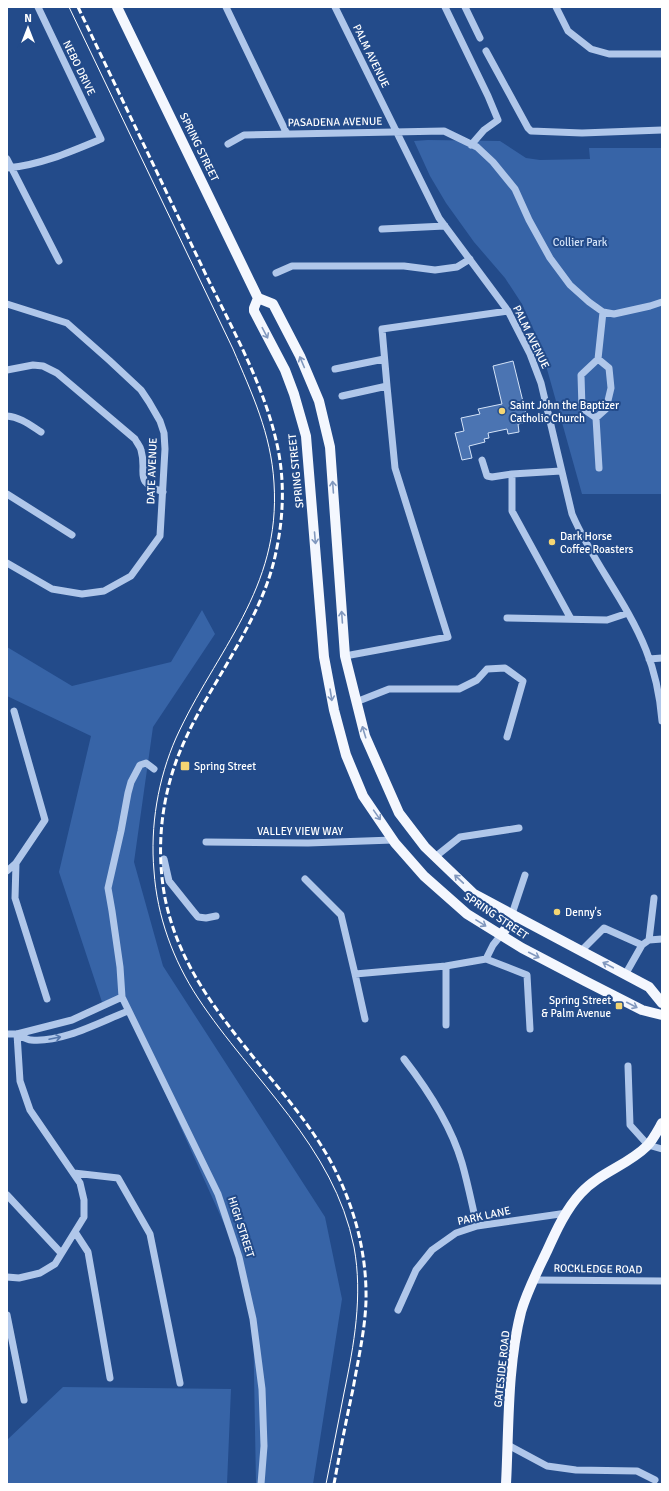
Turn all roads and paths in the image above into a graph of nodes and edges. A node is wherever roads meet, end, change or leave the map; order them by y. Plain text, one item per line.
1 (38, 7) edge
2 (117, 7) edge
3 (226, 7) edge
4 (335, 7) edge
5 (445, 7) edge
6 (465, 7) edge
7 (556, 7) edge
8 (480, 38) dead end
9 (486, 50) dead end
10 (662, 54) edge
11 (662, 130) edge
12 (396, 132) junction
13 (287, 134) junction
14 (228, 144) dead end
15 (471, 145) junction
16 (7, 159) edge
17 (10, 168) edge
18 (445, 226) junction
19 (382, 229) dead end
20 (470, 260) junction
21 (59, 261) dead end
22 (276, 274) dead end
23 (258, 298) junction
24 (662, 302) edge
25 (7, 304) edge
26 (508, 311) junction
27 (603, 312) junction
28 (384, 359) junction
29 (598, 359) junction
30 (335, 369) dead end
31 (7, 370) edge
32 (387, 386) junction
33 (342, 396) dead end
34 (7, 416) edge
35 (596, 418) junction
36 (41, 432) dead end
37 (482, 460) dead end
38 (599, 468) dead end
39 (561, 471) junction
40 (512, 474) junction
41 (163, 492) junction
42 (7, 494) edge
43 (72, 535) dead end
44 (7, 562) edge
45 (628, 613) junction
46 (506, 618) dead end
47 (571, 619) junction
48 (345, 656) junction
49 (662, 658) edge
50 (649, 659) junction
51 (658, 679) edge
52 (356, 702) junction
53 (14, 711) dead end
54 (662, 715) edge
55 (662, 721) edge
56 (507, 737) dead end
57 (154, 769) dead end
58 (519, 828) dead end
59 (394, 840) junction
60 (206, 842) dead end
61 (435, 857) junction
62 (164, 859) dead end
63 (16, 863) junction
64 (7, 871) edge
65 (525, 875) dead end
66 (306, 879) dead end
67 (654, 898) dead end
68 (513, 915) junction
69 (216, 916) dead end
70 (501, 935) junction
71 (662, 939) edge
72 (649, 940) junction
73 (642, 945) junction
74 (581, 951) junction
75 (486, 959) junction
76 (446, 966) junction
77 (356, 974) junction
78 (625, 975) junction
79 (122, 997) junction
80 (47, 999) dead end
81 (662, 1003) edge
82 (128, 1011) junction
83 (662, 1014) edge
84 (365, 1019) dead end
85 (446, 1025) dead end
86 (530, 1029) dead end
87 (7, 1034) edge
88 (17, 1034) junction
89 (404, 1059) dead end
90 (628, 1066) dead end
91 (662, 1123) edge
92 (648, 1145) junction
93 (662, 1150) edge
94 (74, 1173) junction
95 (7, 1195) edge
96 (567, 1213) junction
97 (478, 1226) junction
98 (75, 1232) junction
99 (62, 1253) junction
100 (7, 1277) edge
101 (534, 1280) junction
102 (662, 1281) edge
103 (398, 1310) dead end
104 (7, 1316) edge
105 (110, 1378) dead end
106 (180, 1383) dead end
107 (24, 1400) dead end
108 (508, 1445) junction
109 (655, 1480) dead end
110 (261, 1484) edge
111 (506, 1484) edge

1 - 17 street, NEBO DRIVE
2 - 23 main road, SPRING STREET
3 - 13 street
4 - 12 street, PALM AVENUE
5 - 15 street
6 - 8 street
7 - 10 street
9 - 11 street
12 - 13 street, PASADENA AVENUE
12 - 15 street, PASADENA AVENUE
12 - 18 street, PALM AVENUE
13 - 14 street, PASADENA AVENUE
15 - 27 street
16 - 17 street
17 - 21 street
18 - 19 street
18 - 20 street, PALM AVENUE
20 - 22 street
20 - 26 street, PALM AVENUE
48 -> 23 main road, SPRING STREET
23 -> 59 main road, SPRING STREET
24 - 27 street
25 - 41 street, DATE AVENUE
26 - 28 street
26 - 39 street, PALM AVENUE
27 - 29 street
28 - 30 street
28 - 32 street
29 - 35 street
29 - 35 street
31 - 41 street
32 - 33 street
32 - 48 street
34 - 36 street
35 - 38 street
37 - 40 street
39 - 40 street
39 - 45 street, PALM AVENUE
40 - 47 street
41 - 44 street, DATE AVENUE
42 - 43 street
45 - 47 street
45 - 50 street, PALM AVENUE
46 - 47 street
48 - 52 main road, SPRING STREET
49 - 50 street
50 - 51 street, PALM AVENUE
51 - 54 street, PALM AVENUE
52 - 56 street
61 -> 52 main road, SPRING STREET
53 - 63 street
54 - 55 street, PALM AVENUE
57 - 79 street, HIGH STREET
58 - 61 street
59 - 60 street, VALLEY VIEW WAY
59 -> 70 main road, SPRING STREET
68 -> 61 main road, SPRING STREET
62 - 69 street
63 - 64 street
63 - 80 street
65 - 68 street
66 - 77 street
67 - 72 street
68 - 70 main road
68 - 74 main road, SPRING STREET
70 - 75 street
70 -> 83 main road, SPRING STREET
71 - 72 street
72 - 73 street
73 - 74 street
73 - 78 street
78 -> 74 main road, SPRING STREET
75 - 76 street
75 - 86 street
76 - 77 street
76 - 85 street
77 - 84 street
78 - 81 main road, SPRING STREET
79 - 82 street, HIGH STREET
79 - 88 street
88 -> 82 street
82 - 110 street, HIGH STREET
87 - 88 street
88 - 94 street
89 - 97 street
90 - 92 street
91 - 92 main road, GATESIDE ROAD
92 - 93 street
92 - 96 main road, GATESIDE ROAD
94 - 98 street
94 - 106 street
95 - 99 street
96 - 97 street, PARK LANE
96 - 101 main road, GATESIDE ROAD
97 - 103 street, PARK LANE
98 - 99 street
98 - 105 street
99 - 100 street
101 - 102 street, ROCKLEDGE ROAD
101 - 108 main road, GATESIDE ROAD
104 - 107 street
108 - 109 street
108 - 111 main road, GATESIDE ROAD

